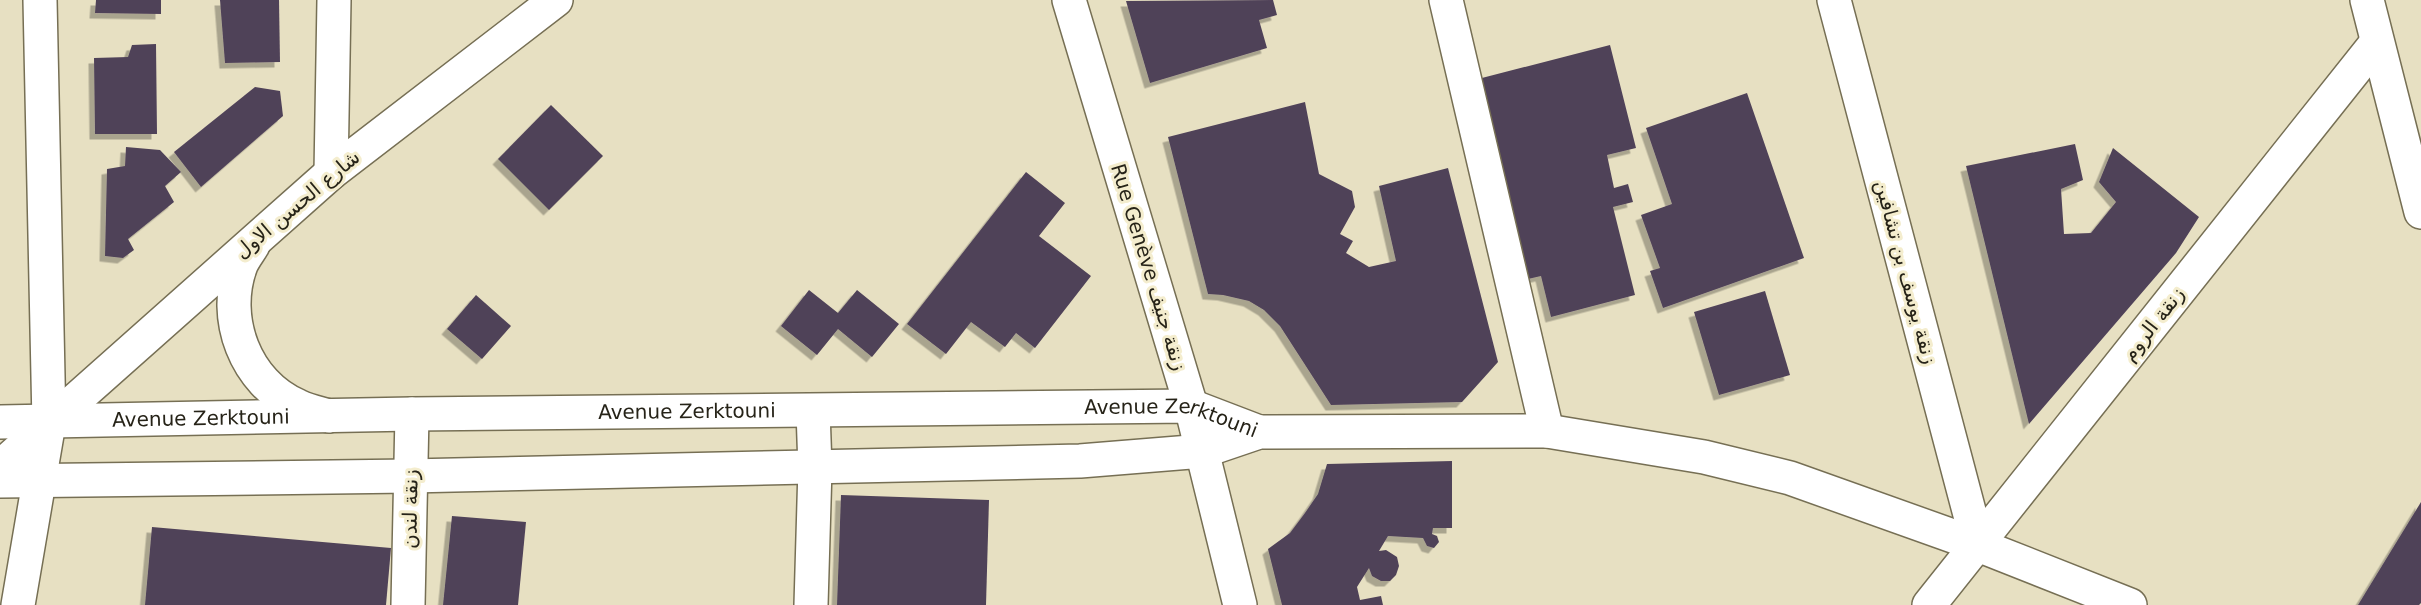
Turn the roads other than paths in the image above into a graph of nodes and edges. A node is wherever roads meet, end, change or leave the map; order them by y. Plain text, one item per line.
1 (40, 0) edge
2 (334, 0) edge
3 (556, 0) edge
4 (1069, 0) edge
5 (1446, 0) edge
6 (1834, 0) edge
7 (2367, 0) edge
8 (2377, 42) junction
9 (331, 172) junction
10 (2421, 212) edge
11 (258, 236) junction
12 (1191, 406) junction
13 (813, 411) junction
14 (412, 414) junction
15 (329, 416) junction
16 (0, 422) edge
17 (49, 423) junction
18 (1547, 431) junction
19 (1259, 432) junction
20 (1203, 451) junction
21 (0, 467) edge
22 (814, 468) junction
23 (410, 476) junction
24 (0, 481) edge
25 (39, 481) junction
26 (1978, 545) junction
27 (18, 605) edge
28 (408, 605) edge
29 (812, 605) edge
30 (1240, 605) edge
31 (1929, 605) edge
32 (2130, 605) edge

1 - 17 street
2 - 9 street
3 - 9 street, شارع الحسن الاول
4 - 12 street, Rue Genève زنقة جنيف
5 - 18 street
6 - 26 street, زنقة يوسف بن تشافين
7 - 8 street
8 - 10 street
8 - 26 street, زنقة الروم
9 - 11 street, شارع الحسن الاول
11 - 15 street
11 - 17 street, شارع الحسن الاول
12 - 13 street, Avenue Zerktouni
12 - 19 street, Avenue Zerktouni
12 - 20 street, Rue Genève زنقة جنيف
13 - 14 street, Avenue Zerktouni
13 - 22 street
14 - 15 street, Avenue Zerktouni
14 - 23 street, زنقة لندن
15 - 17 street, Avenue Zerktouni
16 - 17 street, Avenue Zerktouni
17 - 21 street, شارع الحسن الاول
17 - 25 street
18 - 19 street
18 - 26 street
19 - 20 street, Avenue Zerktouni
20 - 22 street, Avenue Zerktouni
20 - 30 street, Rue Genève زنقة جنيف
22 - 23 street, Avenue Zerktouni
22 - 29 street
23 - 25 street, Avenue Zerktouni
23 - 28 street, زنقة لندن
24 - 25 street, Avenue Zerktouni
25 - 27 street
26 - 31 street, زنقة الروم
26 - 32 street

